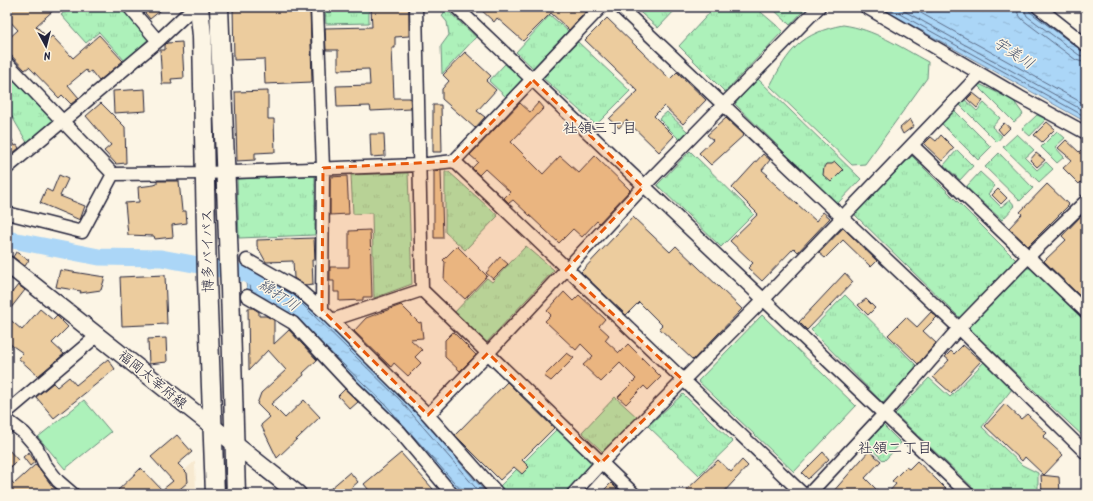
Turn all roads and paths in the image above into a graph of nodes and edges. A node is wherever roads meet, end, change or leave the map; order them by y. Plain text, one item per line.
1 (129, 7) edge
2 (194, 7) edge
3 (199, 7) edge
4 (219, 7) edge
5 (317, 7) edge
6 (416, 7) edge
7 (456, 7) edge
8 (601, 7) edge
9 (620, 7) edge
10 (819, 7) edge
11 (866, 7) edge
12 (1038, 7) edge
13 (158, 41) junction
14 (1086, 45) edge
15 (7, 63) edge
16 (980, 74) junction
17 (533, 80) junction
18 (724, 104) junction
19 (64, 122) junction
20 (1086, 133) edge
21 (912, 145) junction
22 (454, 161) junction
23 (418, 165) junction
24 (7, 168) edge
25 (323, 168) junction
26 (224, 172) junction
27 (205, 173) junction
28 (113, 174) junction
29 (643, 187) junction
30 (1086, 201) edge
31 (7, 213) edge
32 (841, 218) junction
33 (1028, 256) junction
34 (247, 260) dead end
35 (7, 264) edge
36 (566, 270) junction
37 (422, 290) junction
38 (247, 296) dead end
39 (764, 299) junction
40 (322, 310) junction
41 (1086, 312) edge
42 (332, 320) junction
43 (959, 328) junction
44 (98, 334) junction
45 (488, 354) junction
46 (682, 380) junction
47 (7, 412) edge
48 (884, 414) junction
49 (428, 415) junction
50 (7, 420) edge
51 (211, 427) junction
52 (235, 445) junction
53 (1086, 453) edge
54 (601, 463) junction
55 (73, 494) edge
56 (215, 494) edge
57 (236, 494) edge
58 (298, 494) edge
59 (452, 494) edge
60 (498, 494) edge
61 (573, 494) edge
62 (634, 494) edge
63 (803, 494) edge
64 (809, 494) edge
65 (968, 494) edge

1 - 13 street
2 - 13 street
3 - 27 highway, 博多バイパス
4 - 26 highway, 博多バイパス
5 - 25 street
6 - 23 street
7 - 17 street
8 - 17 street
9 - 18 street
10 - 18 street
11 - 16 street
12 - 14 street
13 - 19 street
15 - 19 street
16 - 20 street
16 - 21 street
17 - 22 street
17 - 29 street
18 - 29 street
18 - 32 street
19 - 24 street
19 - 28 street
21 - 32 street
21 - 33 street
22 - 23 street
22 - 36 street
23 - 25 street
23 - 37 street
25 - 26 street
25 - 40 street
26 - 27 street
26 - 52 highway, 博多バイパス
27 - 28 street
27 - 51 highway, 博多バイパス
28 - 31 street
29 - 36 street
29 - 39 street
30 - 33 street
32 - 39 street
32 - 43 street
33 - 41 street
33 - 43 street
34 - 40 street
35 - 44 main road, 福岡太宰府線
36 - 45 street
36 - 46 street
37 - 42 street
37 - 45 street
38 - 59 street
39 - 46 street
39 - 48 street
40 - 42 street
42 - 49 street
43 - 48 street
43 - 53 street
44 - 47 street
44 - 51 main road, 福岡太宰府線
45 - 49 street
45 - 54 street
46 - 54 street
46 - 63 street
48 - 64 street
48 - 65 street
49 - 60 street
50 - 55 street
51 - 52 main road, 福岡太宰府線
51 - 56 highway, 博多バイパス
52 - 57 highway, 博多バイパス
52 - 58 main road, 福岡太宰府線
54 - 61 street
54 - 62 street

